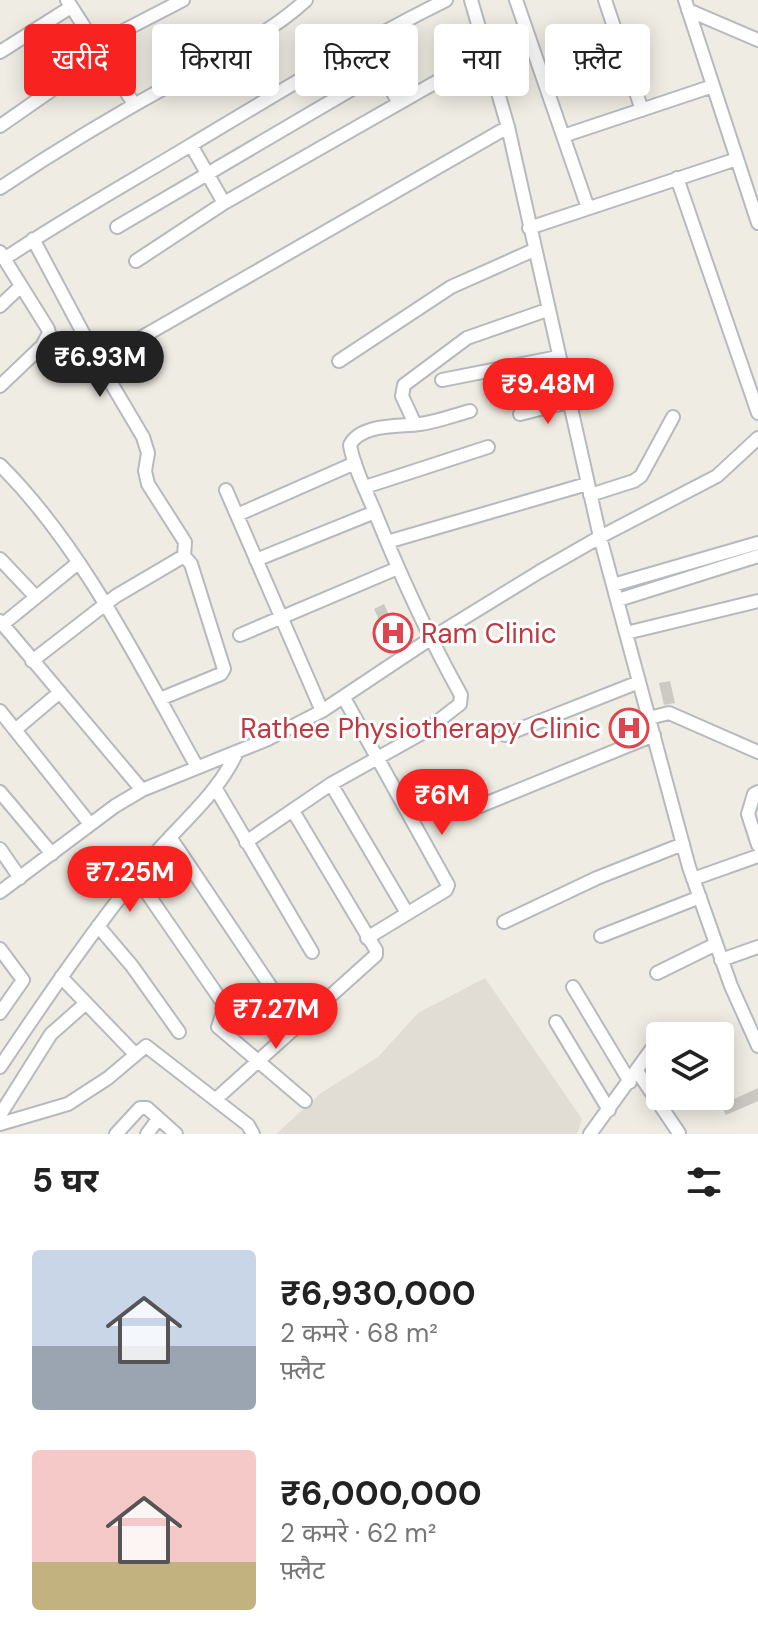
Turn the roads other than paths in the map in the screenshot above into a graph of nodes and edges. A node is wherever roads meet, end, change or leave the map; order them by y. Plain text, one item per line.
1 (183, 0) edge
2 (306, 0) edge
3 (446, 0) edge
4 (471, 0) edge
5 (516, 0) edge
6 (605, 0) edge
7 (69, 3) edge
8 (687, 5) edge
9 (82, 24) edge
10 (397, 24) edge
11 (478, 24) edge
12 (136, 28) edge
13 (758, 40) edge
14 (0, 52) edge
15 (295, 82) edge
16 (434, 83) edge
17 (713, 86) junction
18 (39, 96) edge
19 (129, 96) edge
20 (339, 96) edge
21 (395, 96) edge
22 (499, 96) edge
23 (399, 103) junction
24 (134, 104) junction
25 (642, 110) junction
26 (0, 126) edge
27 (508, 127) junction
28 (563, 136) junction
29 (191, 145) junction
30 (737, 159) junction
31 (206, 173) junction
32 (677, 178) junction
33 (0, 188) edge
34 (224, 203) junction
35 (755, 206) edge
36 (588, 208) junction
37 (758, 223) edge
38 (117, 227) dead end
39 (529, 228) junction
40 (33, 239) junction
41 (534, 250) junction
42 (2, 256) edge
43 (136, 261) dead end
44 (21, 286) junction
45 (0, 306) edge
46 (547, 310) junction
47 (48, 335) junction
48 (558, 357) junction
49 (98, 361) junction
50 (339, 361) dead end
51 (442, 380) dead end
52 (0, 386) edge
53 (568, 402) junction
54 (470, 411) dead end
55 (758, 413) edge
56 (520, 414) dead end
57 (673, 417) dead end
58 (415, 424) junction
59 (758, 438) edge
60 (488, 447) dead end
61 (355, 463) junction
62 (0, 465) edge
63 (365, 487) junction
64 (226, 490) dead end
65 (589, 490) junction
66 (375, 512) junction
67 (237, 515) junction
68 (600, 537) junction
69 (387, 542) junction
70 (758, 543) edge
71 (184, 556) junction
72 (758, 556) edge
73 (0, 559) edge
74 (256, 560) junction
75 (78, 563) junction
76 (398, 568) junction
77 (613, 585) junction
78 (36, 597) junction
79 (618, 600) junction
80 (758, 601) edge
81 (105, 606) junction
82 (283, 619) junction
83 (1, 623) edge
84 (626, 633) junction
85 (240, 635) dead end
86 (430, 639) junction
87 (32, 661) junction
88 (639, 682) junction
89 (60, 692) junction
90 (344, 698) junction
91 (160, 699) junction
92 (0, 711) edge
93 (322, 711) junction
94 (649, 718) junction
95 (15, 730) junction
96 (505, 735) dead end
97 (654, 735) junction
98 (237, 752) junction
99 (758, 752) edge
100 (377, 757) junction
101 (197, 767) junction
102 (331, 784) junction
103 (216, 789) junction
104 (142, 790) junction
105 (0, 792) edge
106 (758, 792) edge
107 (480, 806) dead end
108 (293, 811) junction
109 (90, 824) junction
110 (170, 837) junction
111 (246, 842) junction
112 (683, 844) junction
113 (758, 845) edge
114 (0, 849) edge
115 (52, 854) junction
116 (758, 856) edge
117 (136, 877) junction
118 (20, 878) junction
119 (693, 879) junction
120 (0, 892) edge
121 (700, 897) junction
122 (407, 913) junction
123 (504, 922) dead end
124 (98, 926) junction
125 (601, 936) dead end
126 (367, 938) junction
127 (716, 944) junction
128 (758, 947) edge
129 (0, 949) edge
130 (312, 952) dead end
131 (721, 960) junction
132 (657, 973) dead end
133 (61, 977) junction
134 (573, 987) dead end
135 (273, 990) dead end
136 (85, 1004) junction
137 (0, 1013) edge
138 (556, 1022) dead end
139 (179, 1032) dead end
140 (758, 1046) edge
141 (135, 1054) junction
142 (646, 1058) edge
143 (258, 1059) junction
144 (0, 1067) edge
145 (633, 1076) junction
146 (216, 1099) junction
147 (305, 1101) dead end
148 (609, 1110) junction
149 (0, 1115) edge
150 (158, 1119) junction
151 (0, 1124) edge
152 (116, 1134) edge
153 (147, 1134) edge
154 (176, 1134) edge
155 (253, 1134) edge
156 (590, 1134) edge
157 (679, 1134) edge

1 - 12 street
2 - 24 street
3 - 10 street
4 - 11 street
5 - 28 street
6 - 25 street
7 - 9 street
7 - 14 street
8 - 13 street
8 - 17 street
15 - 29 street
16 - 23 street
17 - 25 street
17 - 30 street
18 - 26 street
19 - 24 street
20 - 31 street
21 - 23 street
22 - 27 street
23 - 34 street
24 - 33 street
25 - 28 street
27 - 39 street
27 - 49 street
28 - 36 street
29 - 31 street
29 - 40 street
30 - 32 street
30 - 35 street
31 - 34 street
31 - 38 street
32 - 36 street
32 - 55 street
34 - 43 street
35 - 37 street
36 - 39 street
39 - 41 street
40 - 42 street
40 - 49 street
41 - 46 street
41 - 50 street
42 - 44 street
44 - 45 street
44 - 47 street
46 - 48 street
46 - 58 street
47 - 49 street
47 - 52 street
48 - 51 street
48 - 53 street
49 - 71 street
53 - 56 street
53 - 65 street
54 - 58 street
57 - 65 street
58 - 61 street
59 - 68 street
60 - 63 street
61 - 63 street
61 - 67 street
62 - 75 street
63 - 66 street
64 - 67 street
65 - 68 street
65 - 69 street
66 - 69 street
66 - 74 street
67 - 74 street
68 - 77 street
68 - 86 street
69 - 76 street
70 - 77 street
71 - 81 street
71 - 91 street
72 - 79 street
73 - 78 street
74 - 82 street
75 - 78 street
75 - 81 street
76 - 82 street
76 - 86 street
77 - 79 street
78 - 83 street
79 - 84 street
80 - 84 street
81 - 87 street
81 - 91 street
82 - 85 street
82 - 93 street
83 - 87 street
84 - 88 street
86 - 90 street
86 - 100 street
87 - 89 street
88 - 94 street
88 - 96 street
89 - 95 street
89 - 104 street
90 - 93 street
90 - 100 street
91 - 101 street
92 - 95 street
93 - 98 street
94 - 97 street
94 - 99 street
95 - 109 street
97 - 107 street
97 - 112 street
98 - 101 street
98 - 103 street
100 - 102 street
100 - 122 street
101 - 104 street
102 - 108 street
102 - 122 street
103 - 110 street
103 - 111 street
104 - 109 street
105 - 115 street
106 - 113 street
108 - 111 street
108 - 126 street
109 - 115 street
110 - 117 street
110 - 135 street
111 - 130 street
112 - 119 street
112 - 123 street
114 - 118 street
115 - 118 street
116 - 119 street
117 - 124 street
117 - 143 street
118 - 120 street
119 - 121 street
121 - 125 street
121 - 127 street
122 - 126 street
124 - 133 street
124 - 139 street
126 - 143 street
127 - 131 street
127 - 132 street
128 - 131 street
129 - 137 street
131 - 140 street
133 - 136 street
133 - 144 street
134 - 145 street
136 - 141 street
136 - 149 street
138 - 148 street
141 - 146 street
141 - 151 street
142 - 145 street
143 - 146 street
143 - 147 street
145 - 148 street
145 - 157 street
146 - 155 street
148 - 156 street
150 - 152 street
150 - 153 street
150 - 154 street

